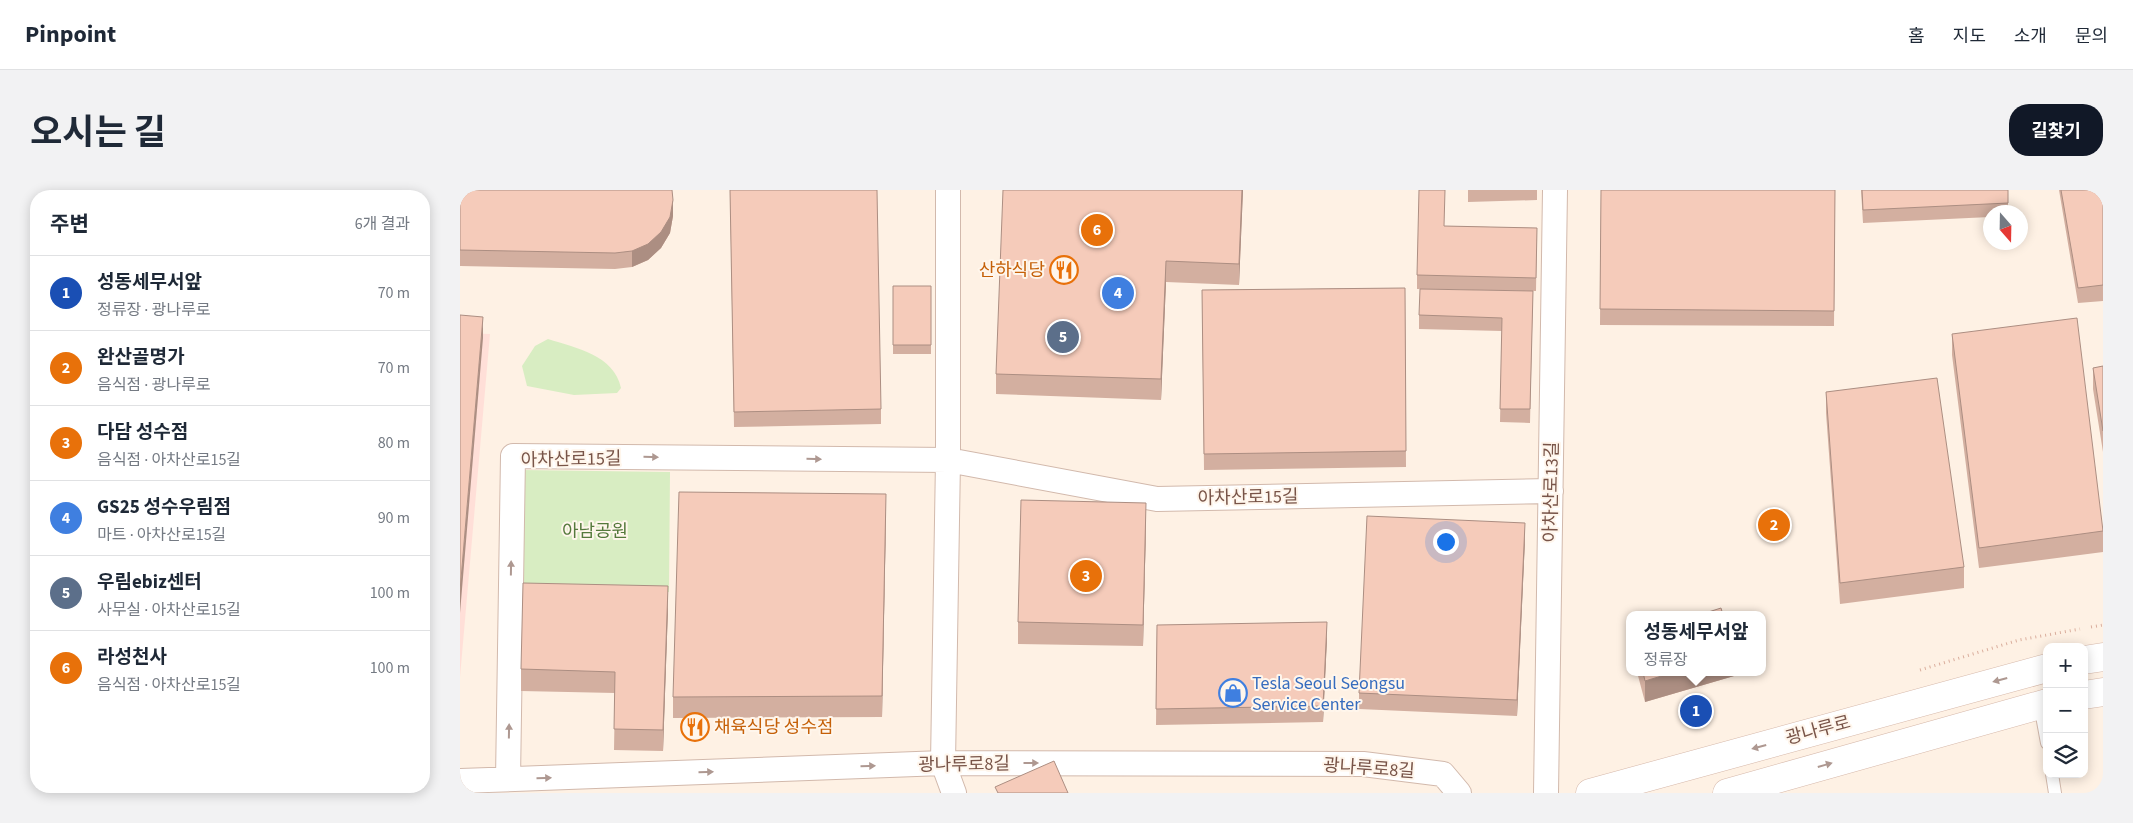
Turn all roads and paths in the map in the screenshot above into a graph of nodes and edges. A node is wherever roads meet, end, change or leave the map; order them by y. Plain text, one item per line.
1 (948, 190) edge
2 (1555, 190) edge
3 (948, 460) junction
4 (1551, 491) junction
5 (2103, 657) edge
6 (2088, 659) edge
7 (2043, 669) edge
8 (2103, 692) edge
9 (2088, 694) edge
10 (2043, 704) edge
11 (942, 763) junction
12 (2053, 778) edge
13 (508, 780) junction
14 (464, 785) edge
15 (954, 793) edge
16 (1459, 793) edge
17 (1546, 793) edge
18 (1590, 793) edge
19 (1727, 793) edge
20 (2055, 793) edge

1 - 3 street
2 - 4 street, 아차산로13길
3 - 4 street, 아차산로15길
3 - 11 street
13 -> 3 street, 아차산로15길
4 - 17 street, 아차산로13길
5 - 6 main road
7 -> 18 main road, 광나루로
8 - 9 main road
19 -> 10 main road, 광나루로
13 -> 11 street, 광나루로8길
11 - 15 street
11 -> 16 street, 광나루로8길
12 - 20 lane
13 - 14 street, 광나루로8길

